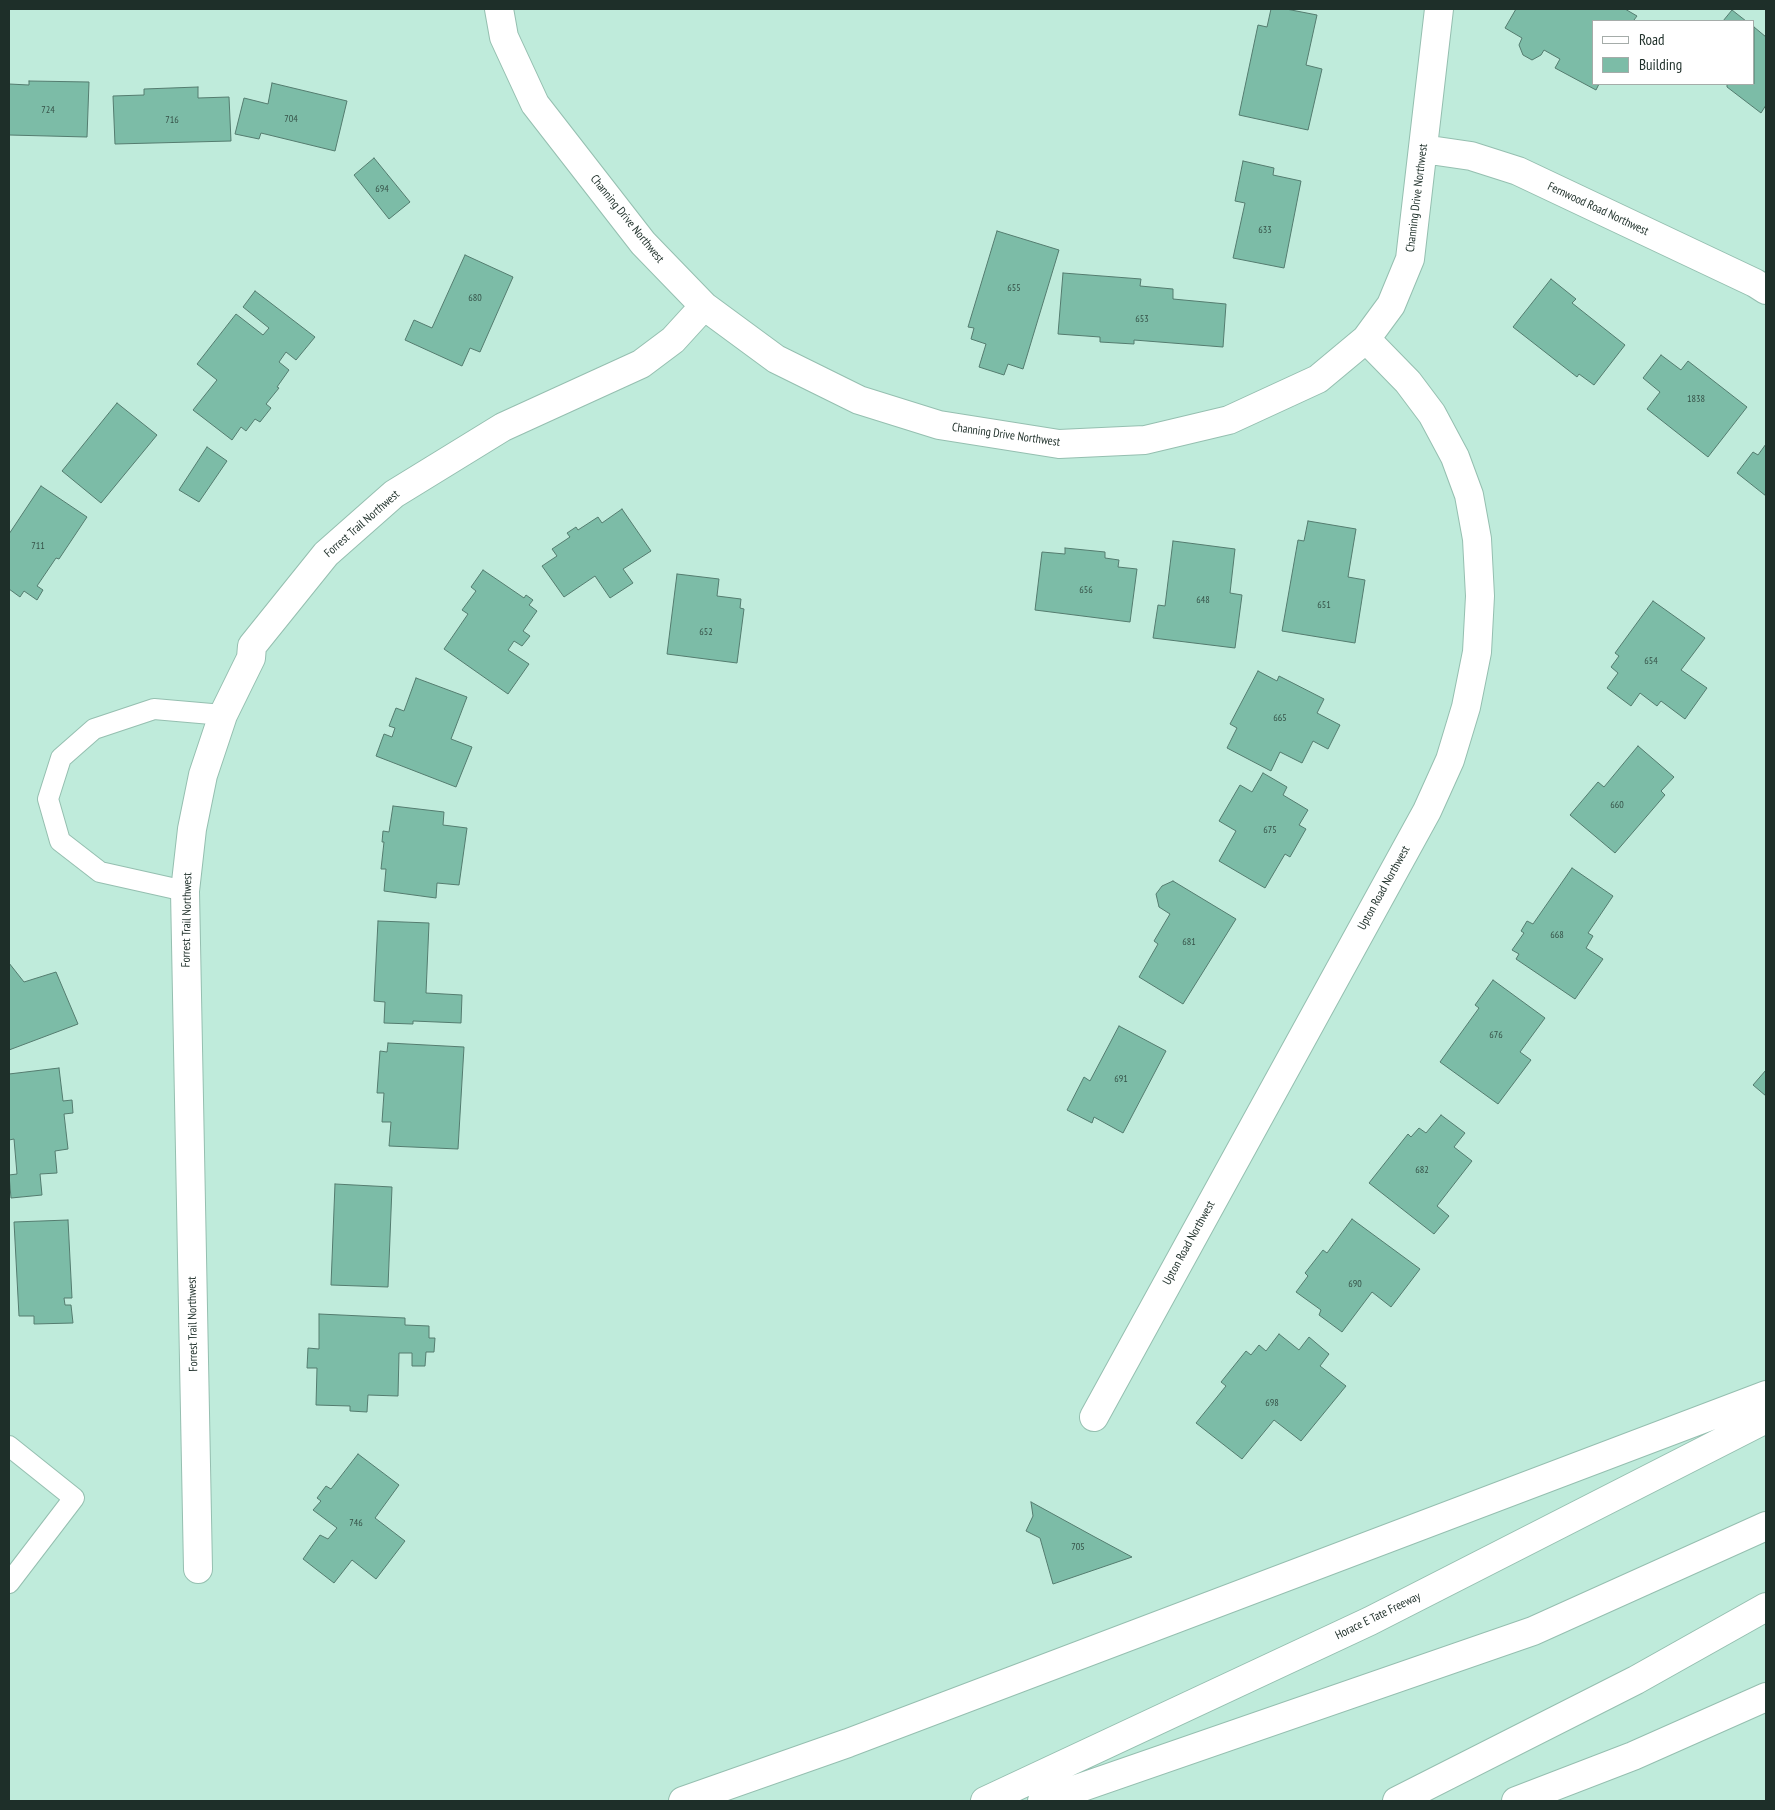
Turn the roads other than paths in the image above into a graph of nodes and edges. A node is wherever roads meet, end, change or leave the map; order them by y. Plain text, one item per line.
1 (499, 9) edge
2 (1439, 9) edge
3 (1423, 149) junction
4 (1766, 290) edge
5 (704, 306) junction
6 (1366, 339) junction
7 (223, 715) junction
8 (185, 891) junction
9 (1766, 1395) edge
10 (1094, 1417) dead end
11 (1766, 1419) edge
12 (9, 1446) edge
13 (1766, 1526) edge
14 (198, 1569) dead end
15 (9, 1584) edge
16 (1766, 1607) edge
17 (1766, 1697) edge
18 (683, 1801) edge
19 (985, 1801) edge
20 (1042, 1801) edge
21 (1397, 1801) edge
22 (1516, 1801) edge

1 - 5 main road, Channing Drive Northwest
2 - 3 main road, Channing Drive Northwest
3 - 4 main road, Fernwood Road Northwest
3 - 6 main road, Channing Drive Northwest
5 - 6 main road, Channing Drive Northwest
5 - 7 main road, Forrest Trail Northwest
6 - 10 main road, Upton Road Northwest
7 - 8 main road, Forrest Trail Northwest
7 - 8 lane
8 - 14 main road, Forrest Trail Northwest
9 - 18 main road
11 - 19 main road, Horace E Tate Freeway
12 - 15 lane
13 - 20 main road
16 - 21 main road
17 - 22 main road

